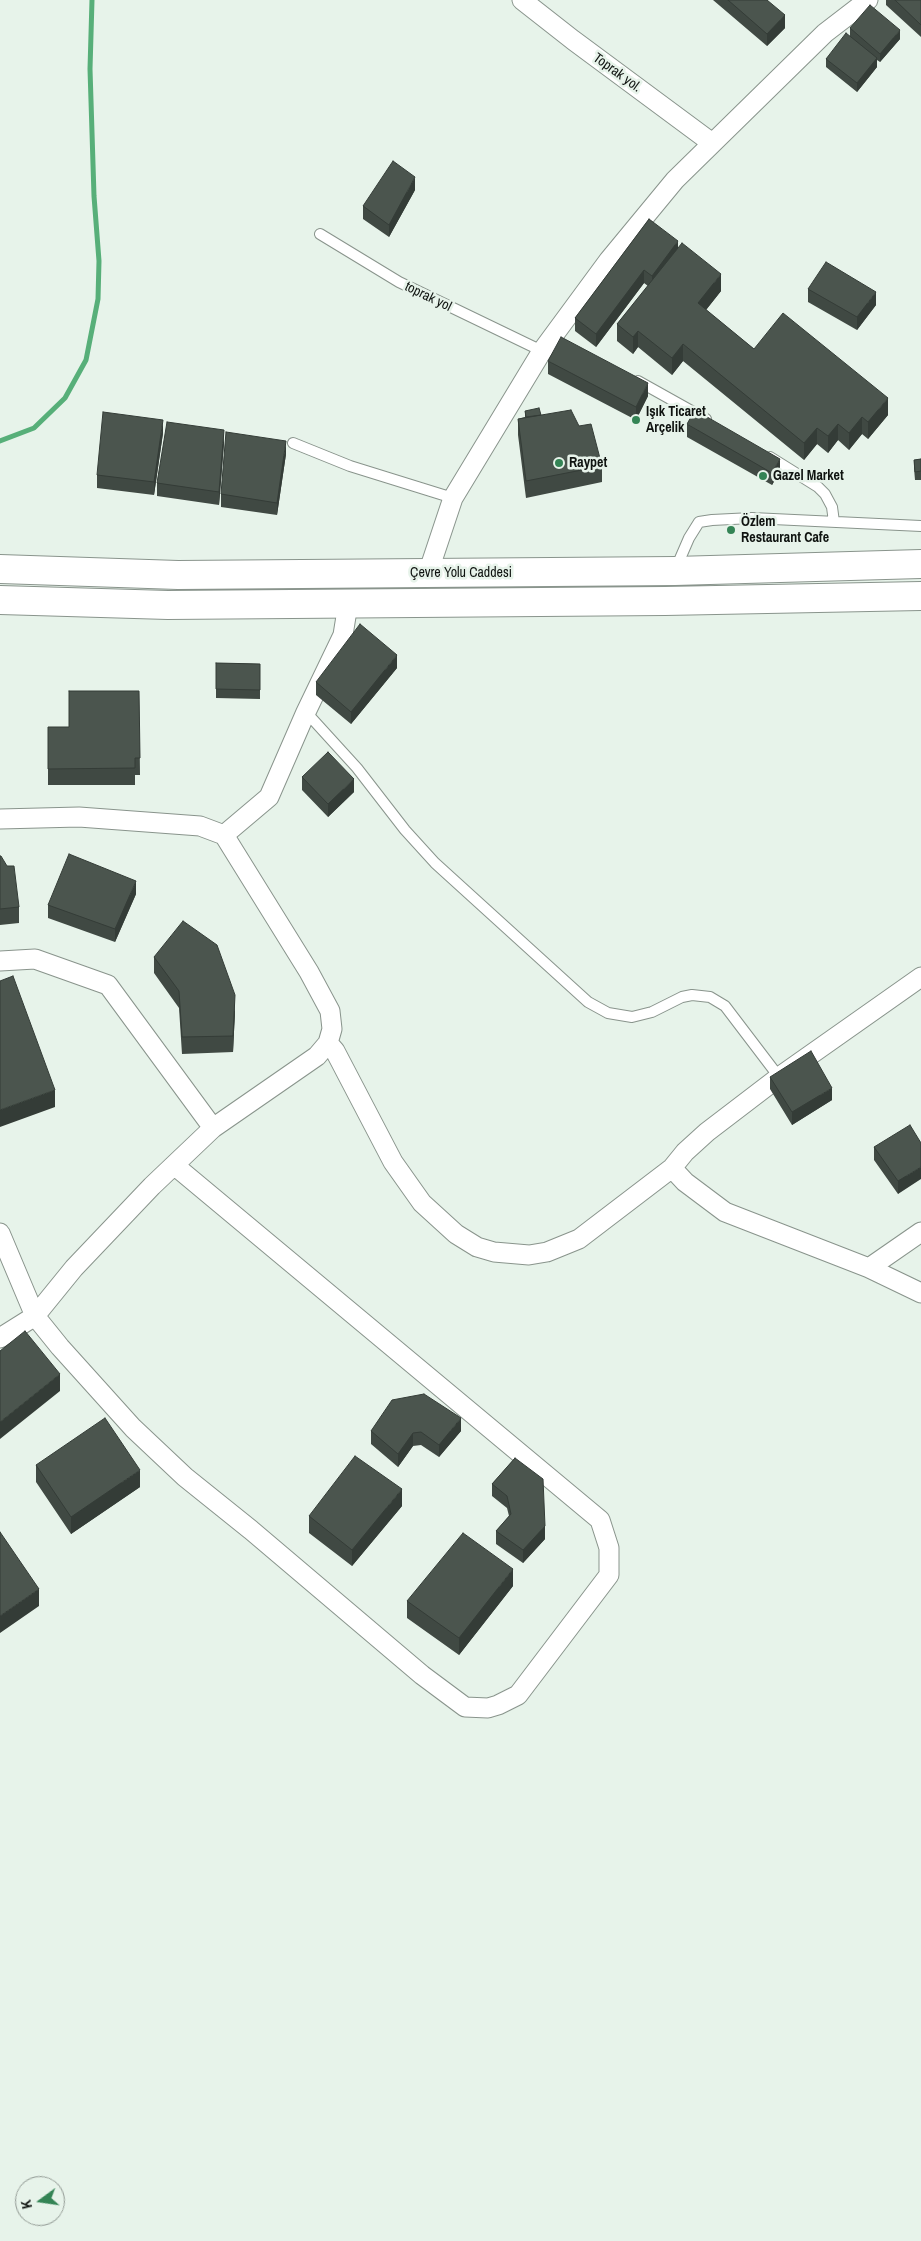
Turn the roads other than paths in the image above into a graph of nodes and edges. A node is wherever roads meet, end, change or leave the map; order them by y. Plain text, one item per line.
1 (522, 0) edge
2 (868, 0) edge
3 (712, 143) junction
4 (320, 234) dead end
5 (542, 351) junction
6 (627, 375) edge
7 (717, 425) edge
8 (293, 443) dead end
9 (759, 451) edge
10 (453, 498) junction
11 (834, 522) junction
12 (921, 526) edge
13 (921, 564) edge
14 (0, 569) edge
15 (675, 571) junction
16 (428, 573) junction
17 (921, 596) edge
18 (0, 600) edge
19 (348, 604) junction
20 (306, 712) junction
21 (0, 819) edge
22 (224, 835) junction
23 (0, 961) edge
24 (921, 977) edge
25 (328, 1044) junction
26 (779, 1077) junction
27 (214, 1128) junction
28 (174, 1166) junction
29 (672, 1168) junction
30 (921, 1232) edge
31 (0, 1233) edge
32 (870, 1268) junction
33 (921, 1293) edge
34 (35, 1316) junction
35 (0, 1338) edge

1 - 3 street, Toprak yol.
2 - 3 street
3 - 5 street
4 - 5 lane, toprak yol
5 - 10 street
6 - 7 lane
8 - 10 lane
9 - 11 lane
10 - 16 street
11 - 12 lane
11 - 15 lane
13 - 15 highway, Çevre Yolu Caddesi
14 - 16 highway, Çevre Yolu Caddesi
15 - 16 highway, Çevre Yolu Caddesi
17 - 19 highway
18 - 19 highway
19 - 20 street
20 - 22 street
20 - 26 lane
21 - 22 street
22 - 25 street
23 - 27 street
24 - 26 street
25 - 27 street
25 - 29 street
26 - 29 street
27 - 28 street
28 - 34 street
28 - 34 street
29 - 32 street
30 - 32 street
31 - 34 street
32 - 33 street
34 - 35 street

